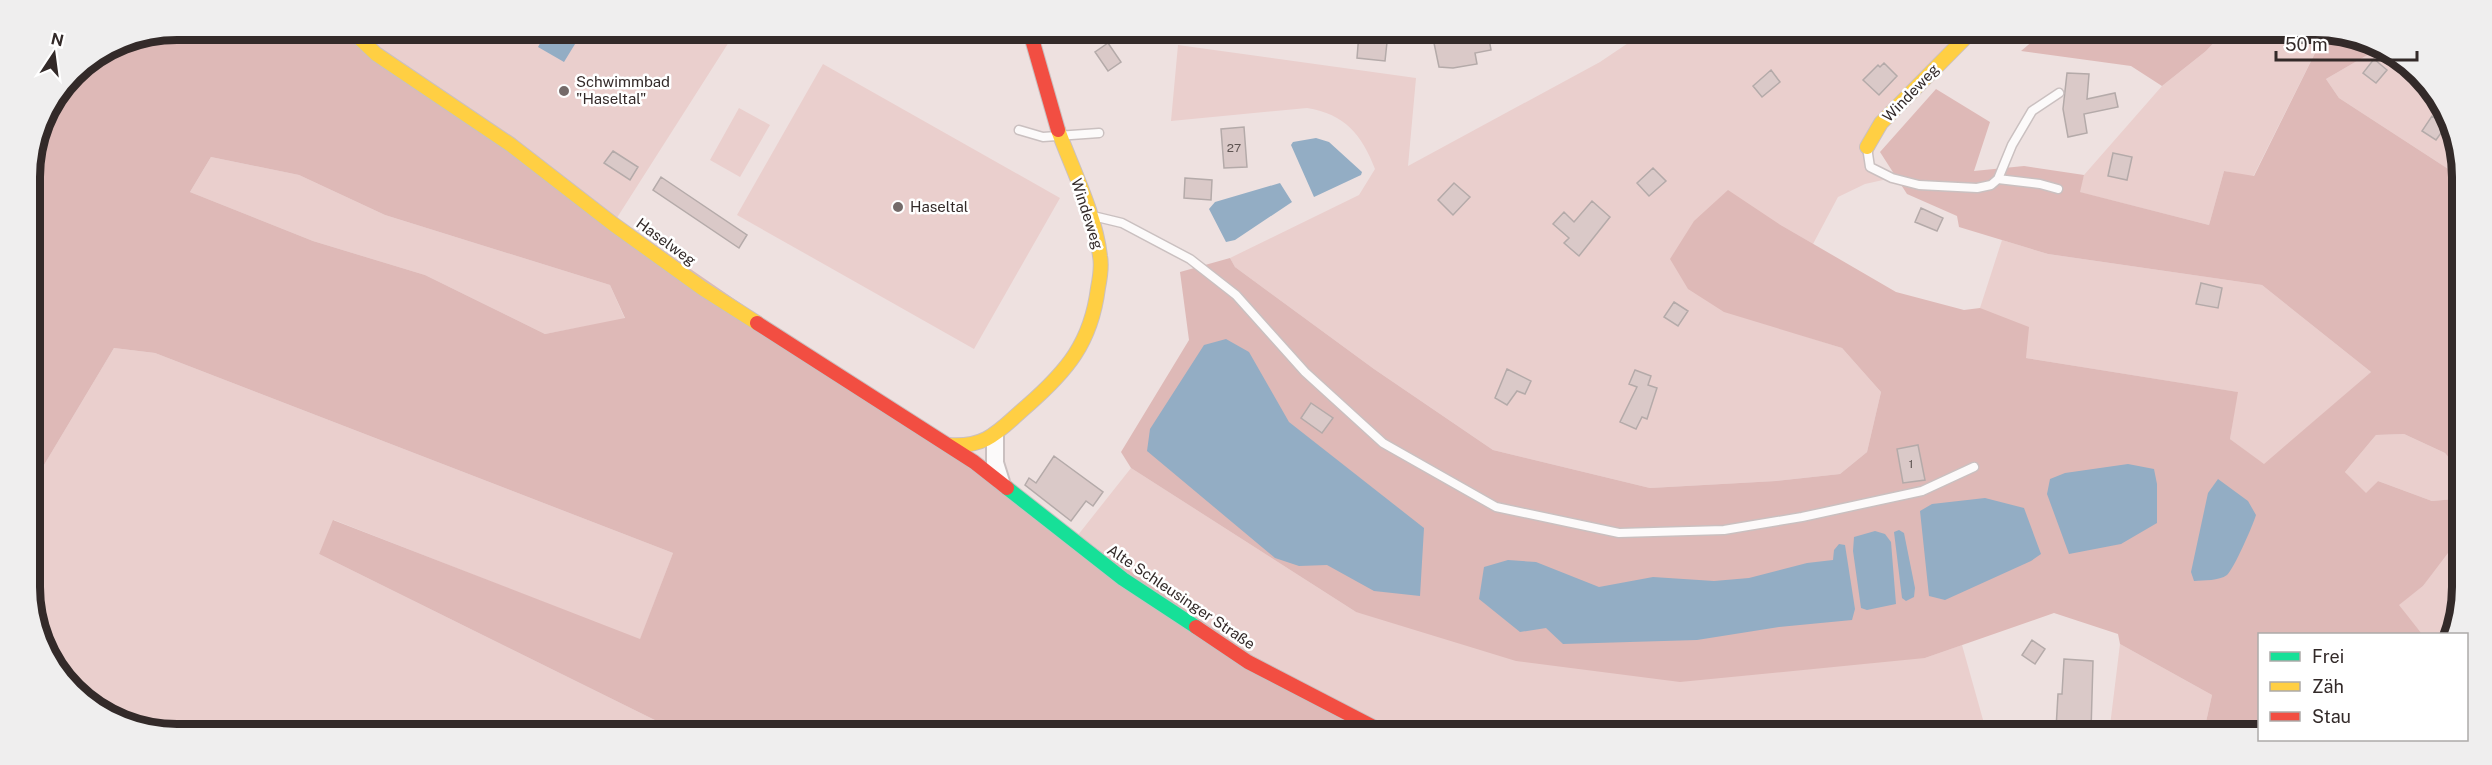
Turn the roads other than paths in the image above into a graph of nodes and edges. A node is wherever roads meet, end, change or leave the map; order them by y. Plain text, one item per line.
1 (361, 40) edge
2 (1032, 40) edge
3 (1963, 40) edge
4 (2059, 93) dead end
5 (1019, 130) dead end
6 (1099, 133) dead end
7 (1060, 135) junction
8 (1867, 147) joint
9 (1998, 178) junction
10 (2058, 189) dead end
11 (1089, 215) junction
12 (996, 436) junction
13 (946, 445) junction
14 (974, 462) joint
15 (1974, 467) dead end
16 (1001, 482) junction
17 (1368, 724) edge

1 - 13 street, Haselweg
2 - 7 street, Windeweg
3 - 8 street, Windeweg
4 - 9 lane
5 - 7 lane
6 - 7 lane
7 - 11 street, Windeweg
8 - 9 lane, Windeweg
9 - 10 lane
11 - 12 street, Windeweg
11 - 15 lane
12 - 13 street, Windeweg
12 - 16 street
13 - 14 street, Haselweg
14 - 16 street, Alte Schleusinger Straße
16 - 17 street, Alte Schleusinger Straße

